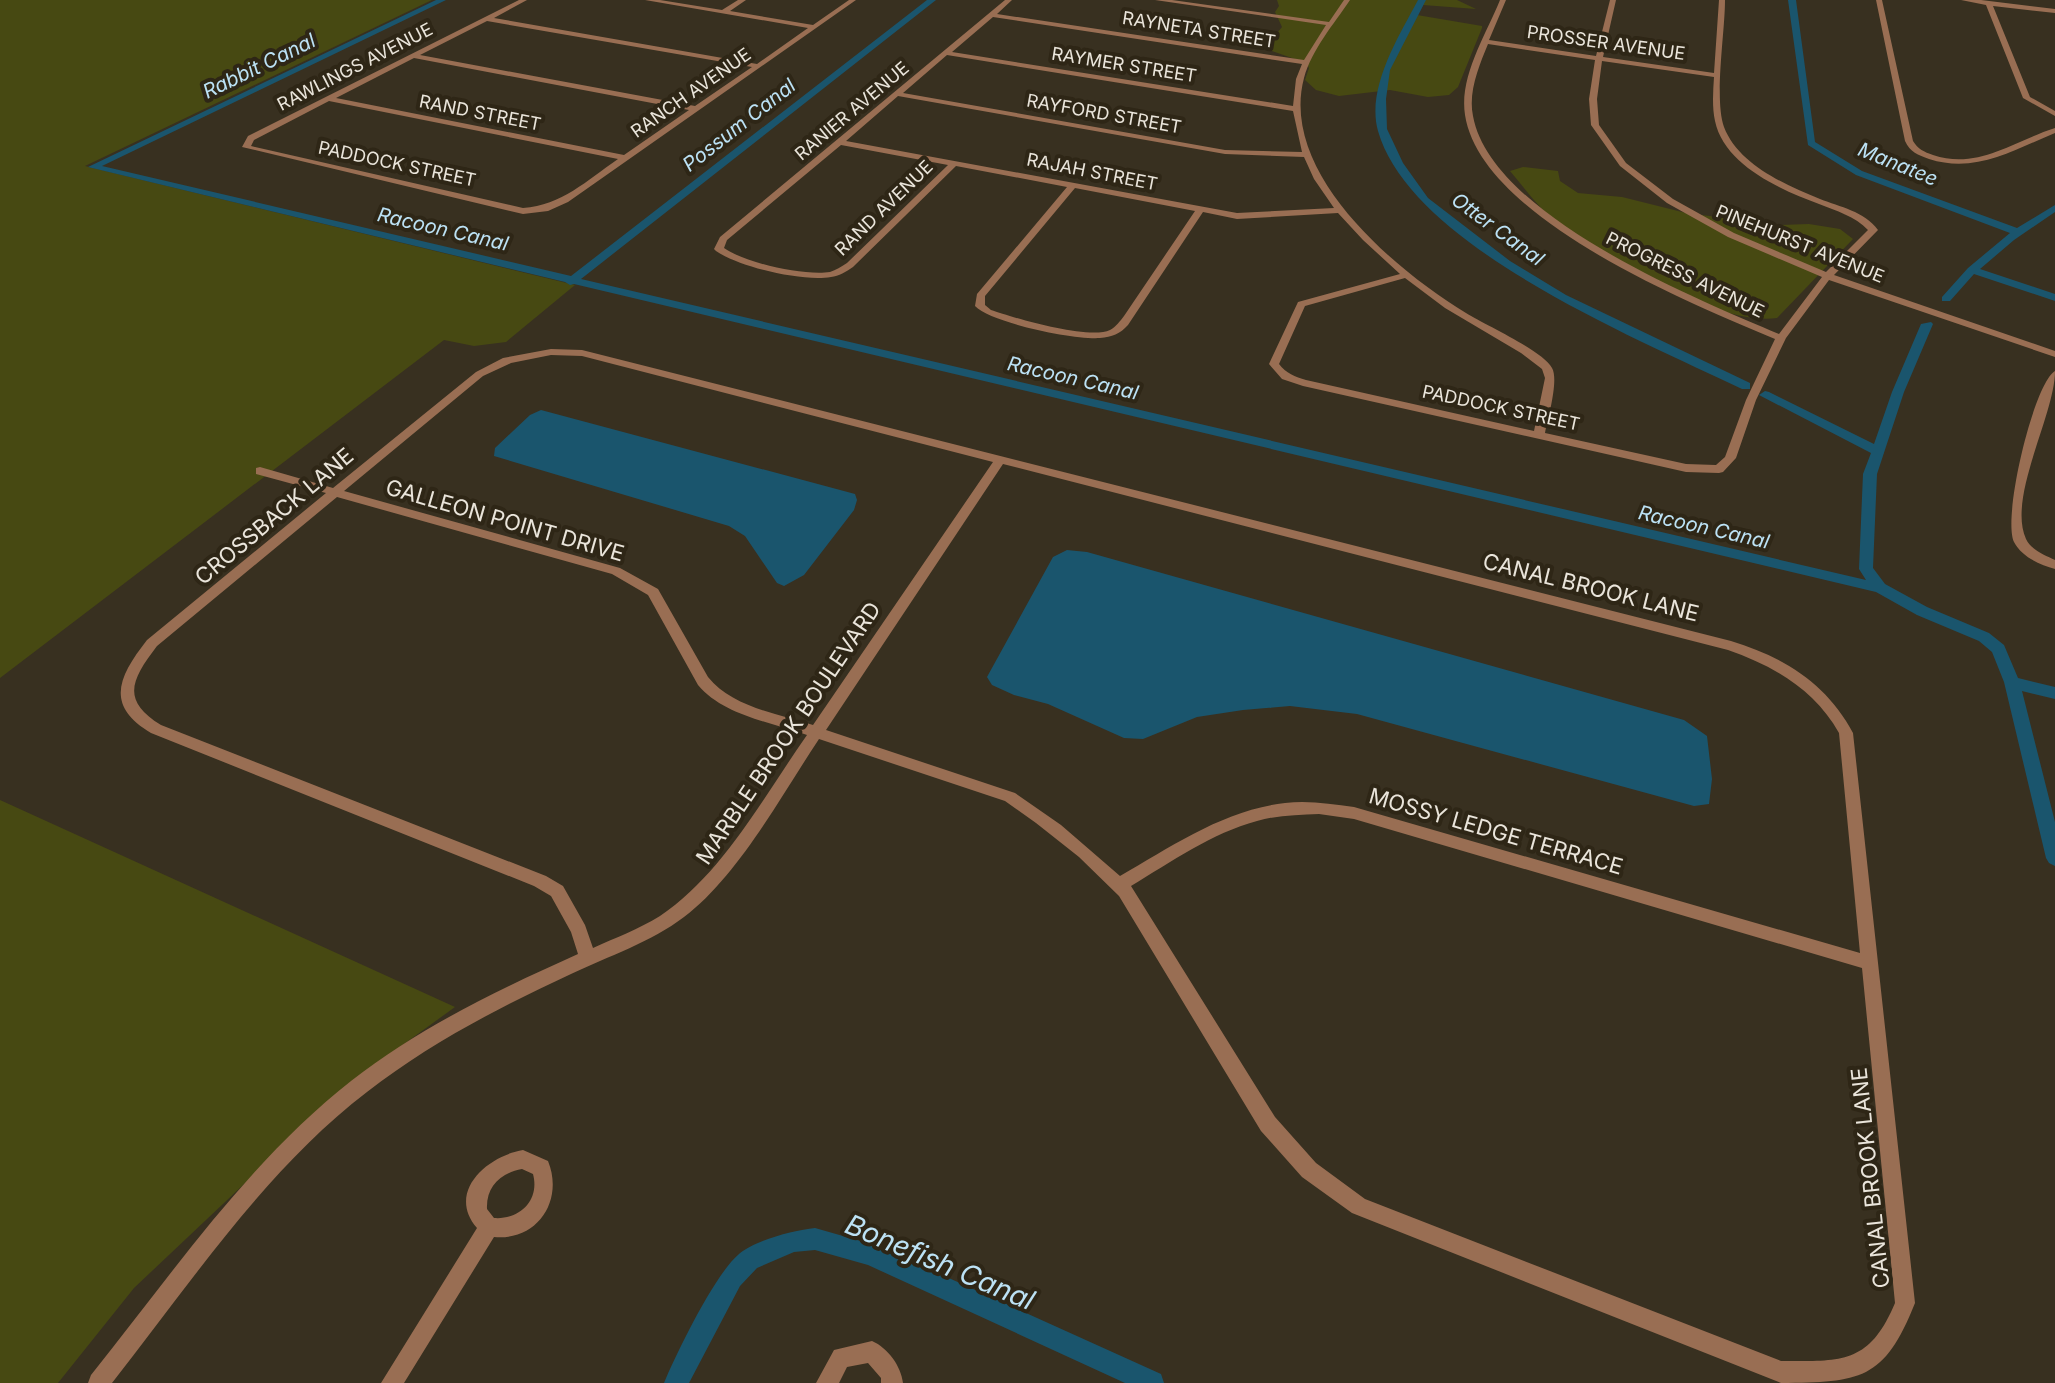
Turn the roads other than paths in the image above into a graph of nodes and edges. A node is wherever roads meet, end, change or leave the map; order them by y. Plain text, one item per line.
1 (524, 0) edge
2 (648, 0) edge
3 (743, 0) edge
4 (853, 0) edge
5 (1009, 0) edge
6 (1158, 0) edge
7 (1347, 0) edge
8 (1503, 0) edge
9 (1613, 0) edge
10 (1722, 0) edge
11 (1879, 0) edge
12 (1964, 0) edge
13 (1989, 3) junction
14 (2055, 11) edge
15 (724, 12) junction
16 (992, 15) junction
17 (487, 19) junction
18 (1331, 24) junction
19 (814, 27) junction
20 (1487, 42) junction
21 (947, 53) junction
22 (413, 56) junction
23 (1601, 59) junction
24 (1307, 63) junction
25 (758, 66) junction
26 (1719, 76) junction
27 (897, 94) junction
28 (329, 99) junction
29 (696, 109) junction
30 (1296, 109) junction
31 (2055, 114) edge
32 (2055, 130) edge
33 (840, 142) junction
34 (245, 144) joint
35 (1306, 155) junction
36 (624, 158) junction
37 (954, 163) junction
38 (1073, 185) junction
39 (545, 209) joint
40 (1201, 209) junction
41 (1340, 210) junction
42 (835, 274) joint
43 (1407, 275) junction
44 (1828, 275) junction
45 (1781, 338) junction
46 (2055, 354) edge
47 (2055, 374) edge
48 (1539, 434) junction
49 (1001, 459) junction
50 (260, 471) dead end
51 (335, 492) junction
52 (2055, 565) edge
53 (817, 731) junction
54 (1118, 885) junction
55 (588, 958) junction
56 (1870, 963) junction
57 (489, 1227) dead end
58 (99, 1383) edge
59 (392, 1383) edge
60 (827, 1383) edge
61 (892, 1383) edge

1 - 17 street, RAWLINGS AVENUE
2 - 15 street
3 - 15 street
4 - 19 street, RANCH AVENUE
5 - 16 street, RANIER AVENUE
6 - 18 street
7 - 18 street
8 - 20 street, PROGRESS AVENUE
9 - 23 street, PINEHURST AVENUE
10 - 26 street
11 - 32 street
12 - 13 street
13 - 14 street
13 - 31 street
15 - 19 street
16 - 21 street, RANIER AVENUE
16 - 24 street, RAYNETA STREET
17 - 22 street, RAWLINGS AVENUE
17 - 25 street
18 - 24 street
19 - 25 street, RANCH AVENUE
20 - 23 street, PROSSER AVENUE
20 - 45 street, PROGRESS AVENUE
21 - 27 street, RANIER AVENUE
21 - 30 street, RAYMER STREET
22 - 28 street, RAWLINGS AVENUE
22 - 29 street
23 - 26 street, PROSSER AVENUE
23 - 44 street, PINEHURST AVENUE
24 - 30 street
25 - 29 street, RANCH AVENUE
26 - 44 street
27 - 33 street, RANIER AVENUE
27 - 35 street, RAYFORD STREET
28 - 34 street, RAWLINGS AVENUE
28 - 36 street, RAND STREET
29 - 36 street, RANCH AVENUE
30 - 35 street
33 - 37 street, RAJAH STREET
33 - 42 street, RANIER AVENUE
34 - 39 street, PADDOCK STREET
35 - 41 street
36 - 39 street, RANCH AVENUE
37 - 38 street, RAJAH STREET
37 - 42 street, RAND AVENUE
38 - 40 street, RAJAH STREET
38 - 40 street
40 - 41 street, RAJAH STREET
41 - 43 street
43 - 48 street
43 - 48 street, PADDOCK STREET
44 - 45 street
44 - 46 street, PINEHURST AVENUE
45 - 48 street, PADDOCK STREET
47 - 52 street
49 - 51 street, CROSSBACK LANE
49 - 53 street, MARBLE BROOK BOULEVARD
49 - 56 street, CANAL BROOK LANE
50 - 51 street, GALLEON POINT DRIVE
51 - 53 street, GALLEON POINT DRIVE
51 - 55 street, CROSSBACK LANE
53 - 54 street, CANAL BROOK LANE
53 - 55 street, MARBLE BROOK BOULEVARD
54 - 56 street, MOSSY LEDGE TERRACE
54 - 56 street, CANAL BROOK LANE
55 - 58 street, MARBLE BROOK BOULEVARD
57 - 59 street
60 - 61 street

